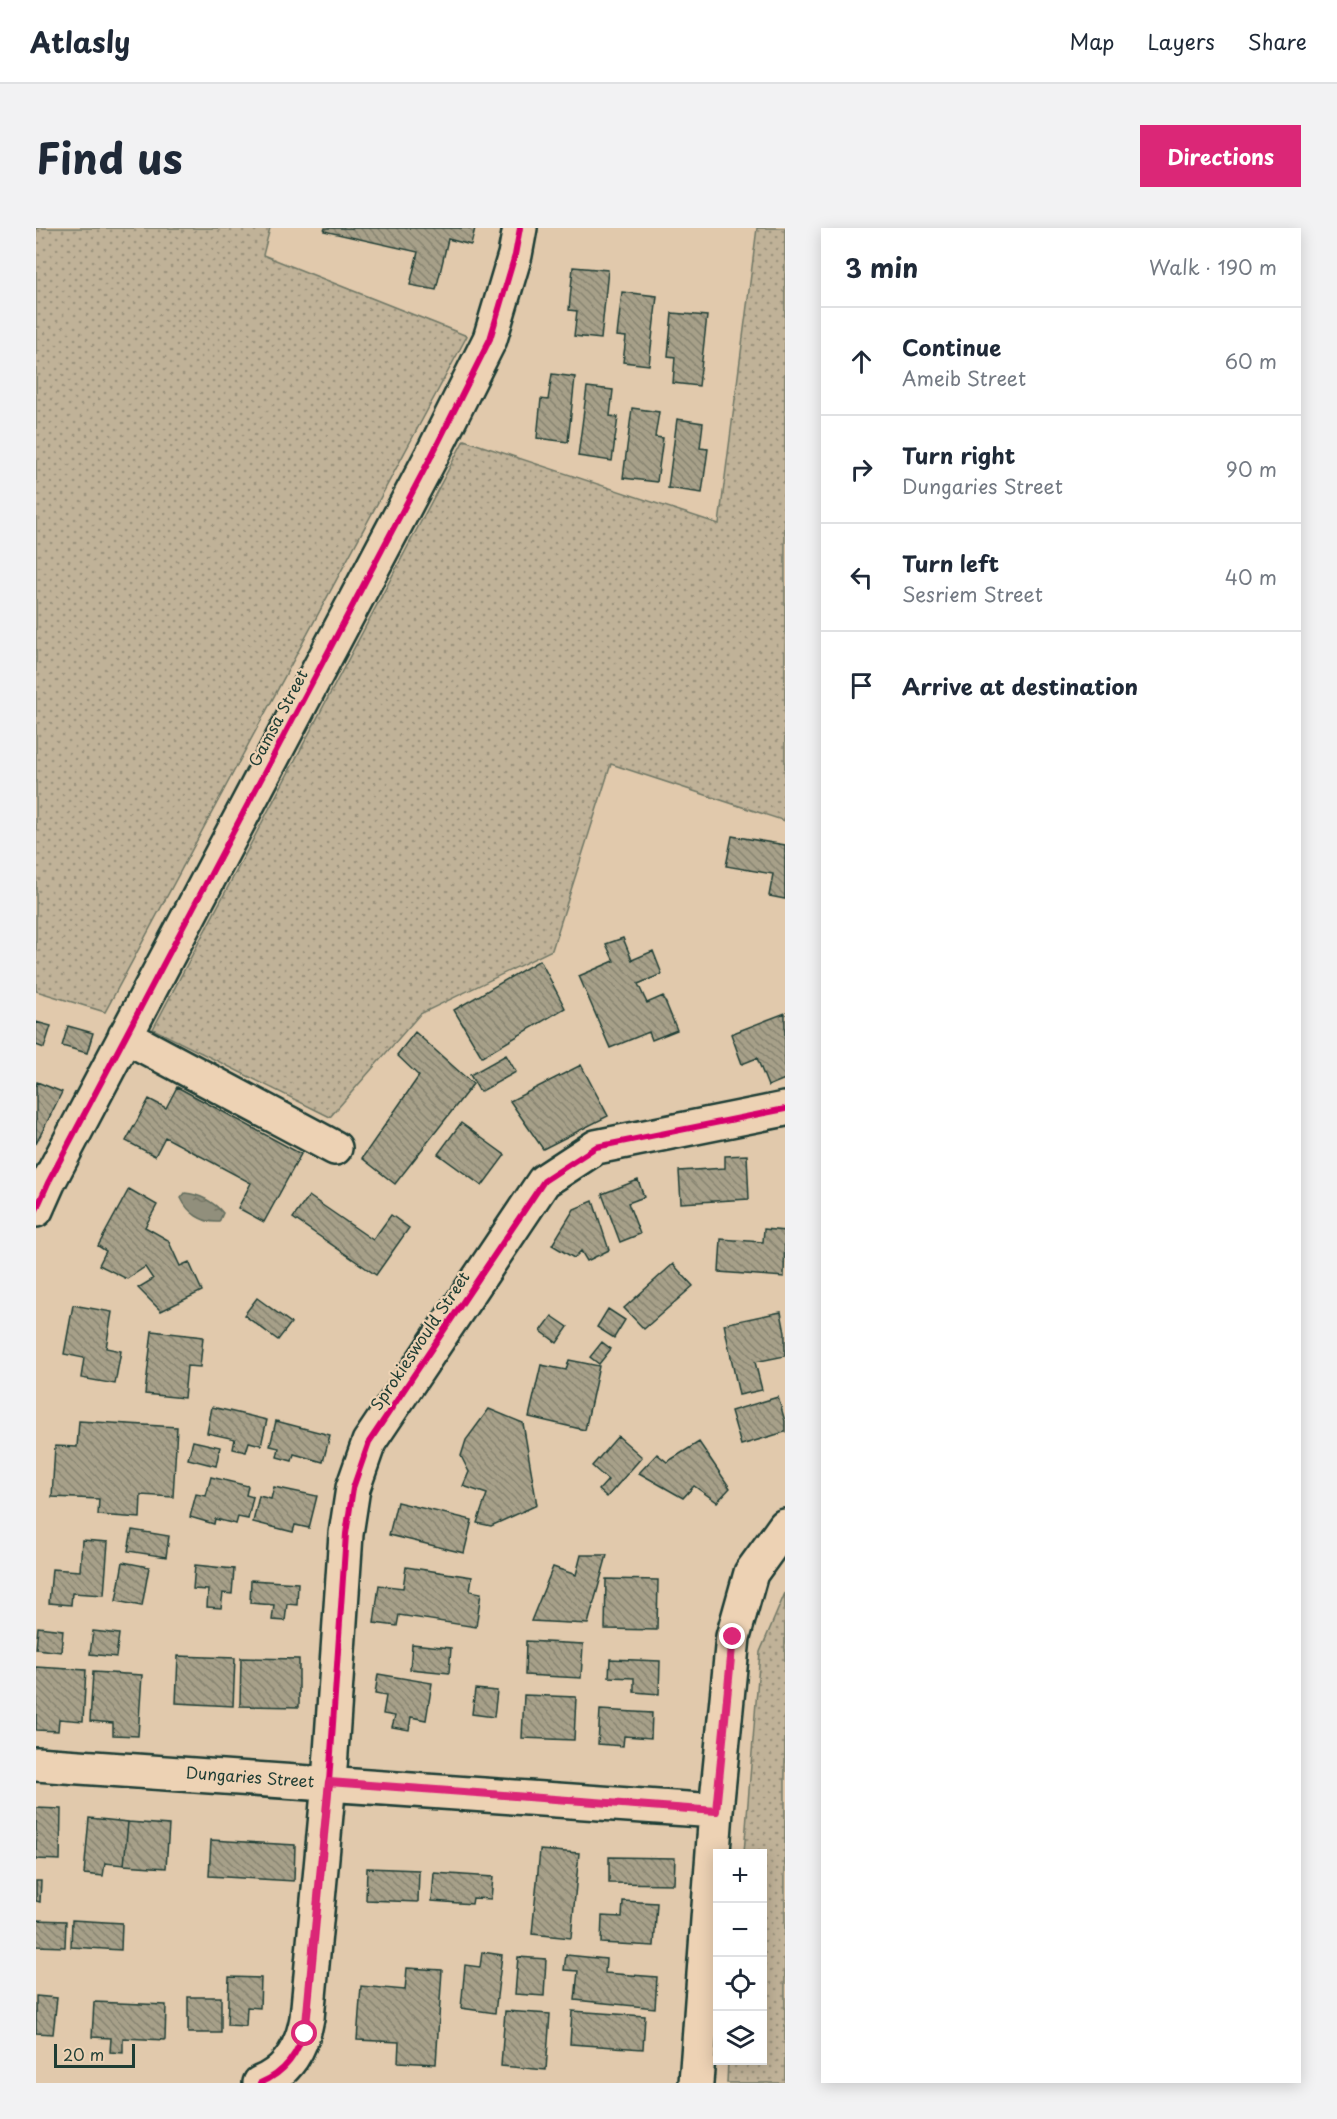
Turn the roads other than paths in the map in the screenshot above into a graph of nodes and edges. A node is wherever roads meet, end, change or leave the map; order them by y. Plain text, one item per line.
1 (520, 228) edge
2 (125, 1036) junction
3 (785, 1109) edge
4 (335, 1148) dead end
5 (36, 1210) edge
6 (785, 1527) edge
7 (36, 1764) edge
8 (329, 1782) junction
9 (716, 1811) junction
10 (260, 2083) edge
11 (696, 2083) edge

1 - 2 street, Gamsa Street
2 - 4 street
2 - 5 street, Gamsa Street
3 - 8 street, Sprokieswould Street
6 - 9 street
7 - 8 street, Dungaries Street
8 - 9 street, Dungaries Street
8 - 10 street, Sprokieswould Street
9 - 11 street

